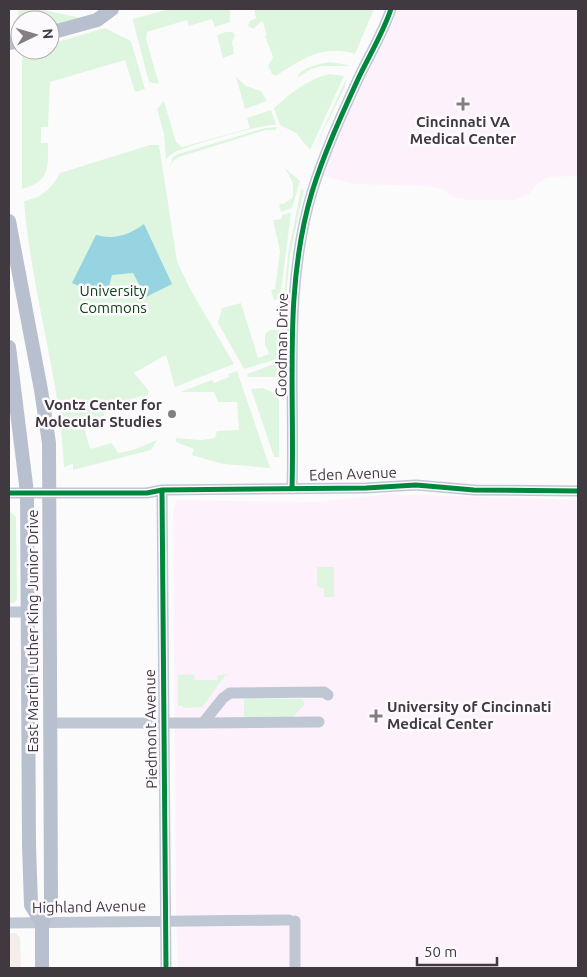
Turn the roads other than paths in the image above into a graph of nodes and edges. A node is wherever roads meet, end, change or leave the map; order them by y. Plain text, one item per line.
1 (112, 9) edge
2 (391, 9) edge
3 (60, 30) edge
4 (9, 221) edge
5 (9, 347) edge
6 (292, 489) junction
7 (162, 490) junction
8 (578, 491) edge
9 (9, 493) edge
10 (27, 493) junction
11 (49, 493) junction
12 (9, 612) edge
13 (28, 612) junction
14 (328, 695) dead end
15 (49, 722) junction
16 (319, 722) dead end
17 (164, 723) junction
18 (203, 723) junction
19 (9, 923) edge
20 (42, 923) junction
21 (166, 923) junction
22 (42, 968) edge
23 (166, 968) edge
24 (296, 968) edge

1 - 3 main road
2 - 6 street, Goodman Drive
4 - 11 main road, East Martin Luther King Junior Drive
5 - 10 main road, East Martin Luther King Junior Drive
6 - 7 street, Eden Avenue
6 - 8 street, Eden Avenue
7 - 11 street, Eden Avenue
7 - 17 street, Piedmont Avenue
9 - 10 street, Eden Avenue
10 - 11 street, Eden Avenue
10 - 13 main road, East Martin Luther King Junior Drive
11 - 15 main road, East Martin Luther King Junior Drive
12 - 13 street
13 - 20 main road, East Martin Luther King Junior Drive
14 - 18 street
15 - 17 street
15 - 20 main road, East Martin Luther King Junior Drive
16 - 18 street
17 - 18 street
17 - 21 street, Piedmont Avenue
19 - 20 street, Highland Avenue
20 - 21 street, Highland Avenue
20 - 22 main road, East Martin Luther King Junior Drive
21 - 23 street, Piedmont Avenue
21 - 24 street, Highland Avenue

